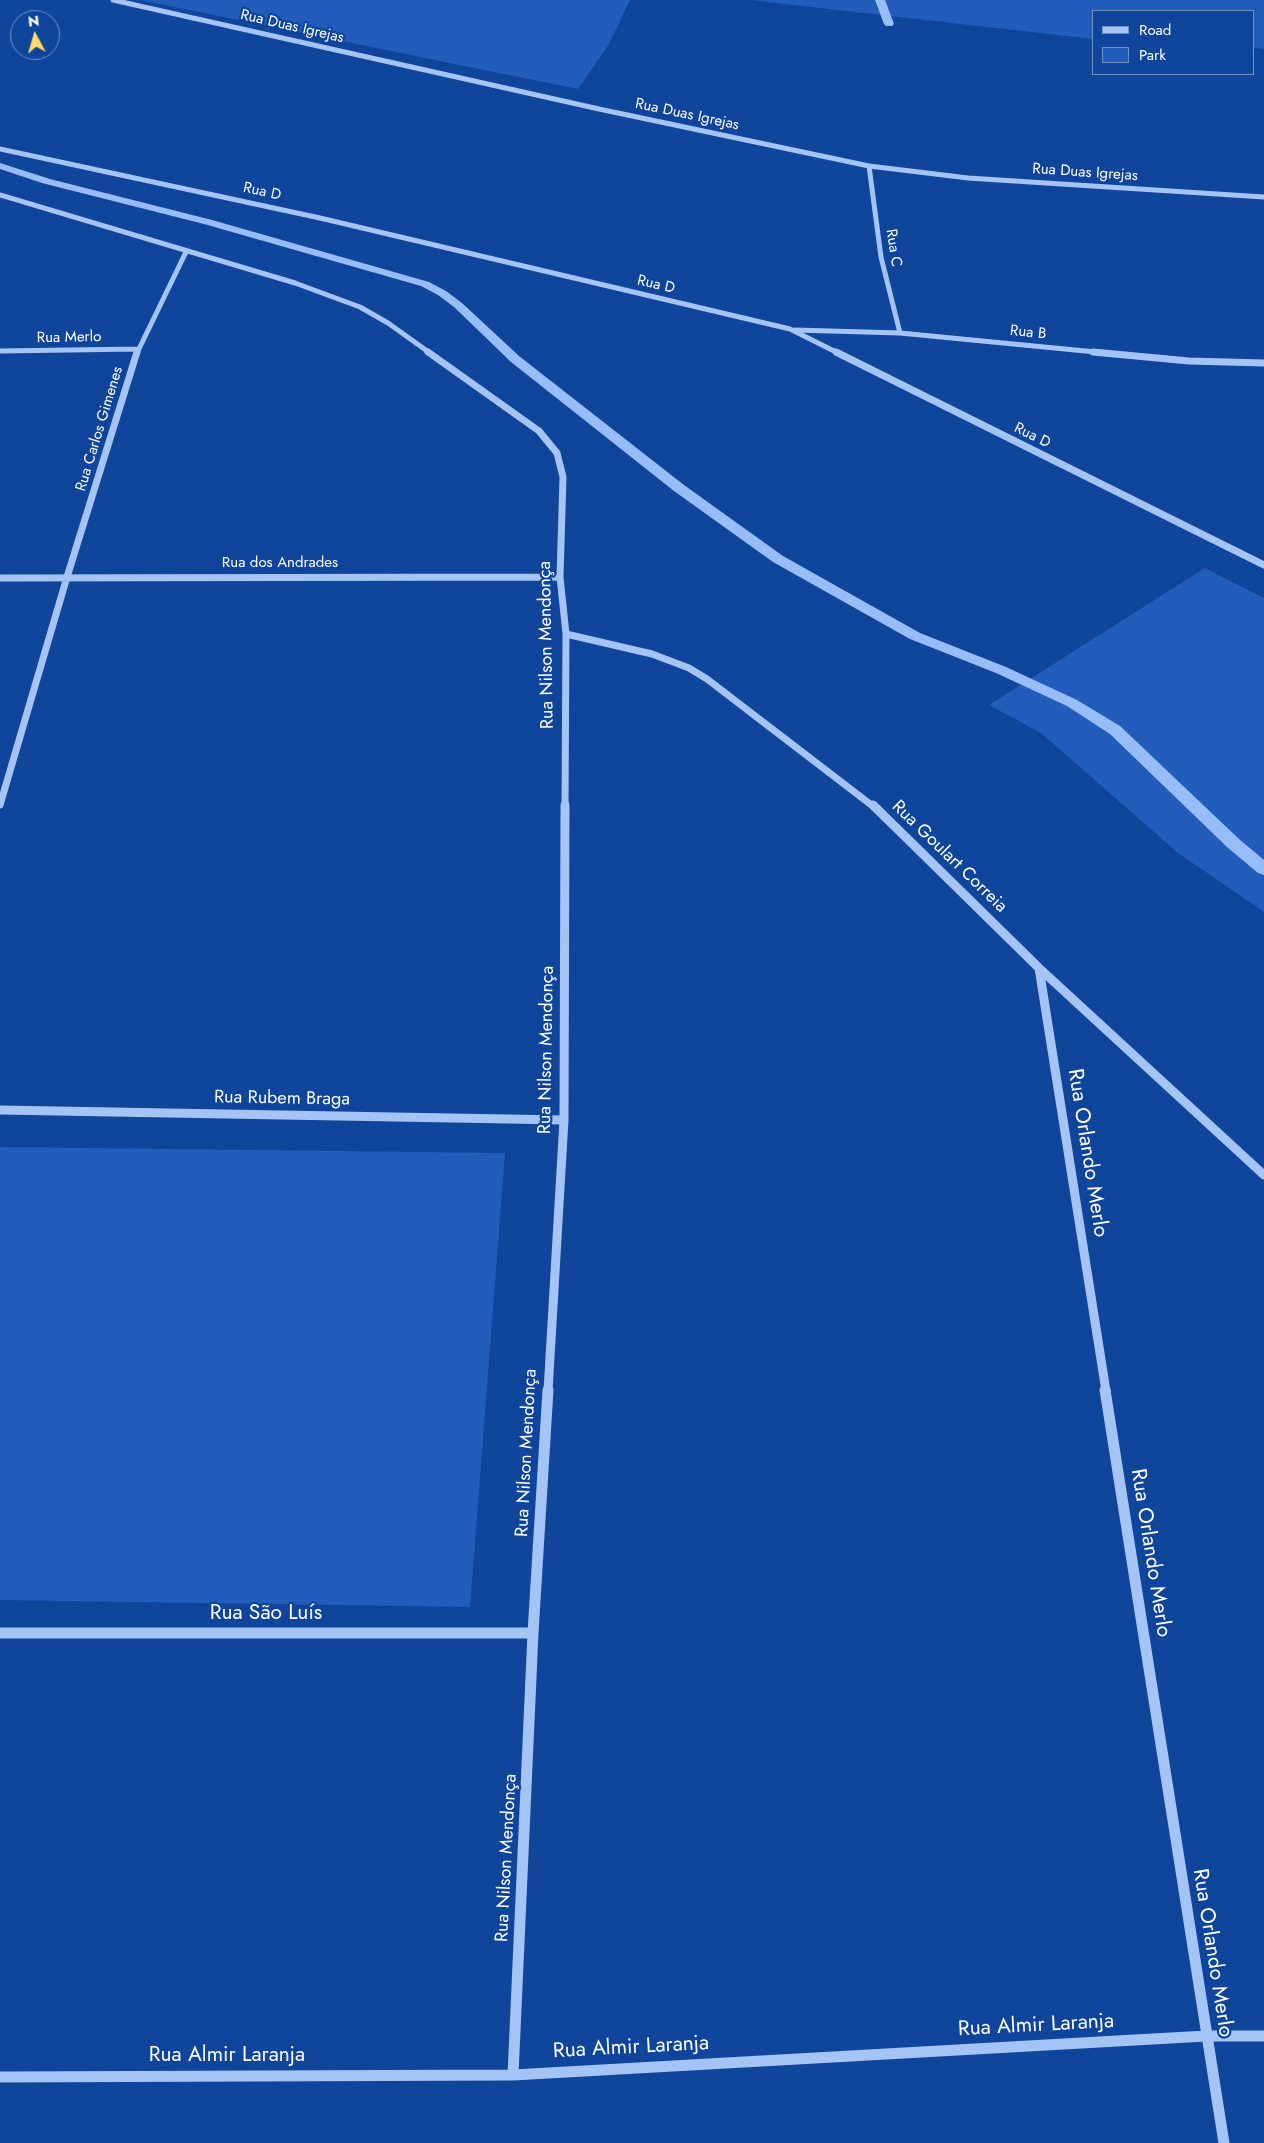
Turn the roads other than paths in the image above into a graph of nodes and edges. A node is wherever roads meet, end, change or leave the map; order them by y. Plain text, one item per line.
1 (113, 0) edge
2 (0, 149) edge
3 (869, 166) junction
4 (0, 195) edge
5 (1264, 196) edge
6 (186, 252) junction
7 (790, 329) junction
8 (900, 333) junction
9 (138, 349) junction
10 (0, 351) edge
11 (1264, 363) edge
12 (1264, 565) edge
13 (67, 577) junction
14 (560, 577) junction
15 (0, 578) edge
16 (566, 634) junction
17 (0, 806) edge
18 (1039, 968) junction
19 (0, 1110) edge
20 (564, 1120) junction
21 (1264, 1175) edge
22 (0, 1632) edge
23 (533, 1633) junction
24 (1206, 2036) junction
25 (1264, 2036) edge
26 (513, 2075) junction
27 (0, 2077) edge
28 (1224, 2143) edge

1 - 3 street, Rua Duas Igrejas
2 - 7 street, Rua D
3 - 5 street, Rua Duas Igrejas
3 - 8 street, Rua C
4 - 6 street
6 - 9 street, Rua Carlos Gimenes
6 - 14 street, Rua Nilson Mendonça
7 - 8 street, Rua B
7 - 12 street, Rua D
8 - 11 street, Rua B
9 - 10 street, Rua Merlo
9 - 13 street, Rua Carlos Gimenes
13 - 14 street, Rua dos Andrades
13 - 15 street, Rua dos Andrades
13 - 17 street, Rua Carlos Gimenes
14 - 16 street, Rua Nilson Mendonça
16 - 18 street, Rua Goulart Correia
16 - 20 street, Rua Nilson Mendonça
18 - 21 street, Rua Goulart Correia
18 - 24 street, Rua Orlando Merlo
19 - 20 street, Rua Rubem Braga
20 - 23 street, Rua Nilson Mendonça
22 - 23 street, Rua São Luís
23 - 26 street, Rua Nilson Mendonça
24 - 25 street, Rua Almir Laranja
24 - 26 street, Rua Almir Laranja
24 - 28 street, Rua Orlando Merlo
26 - 27 street, Rua Almir Laranja

